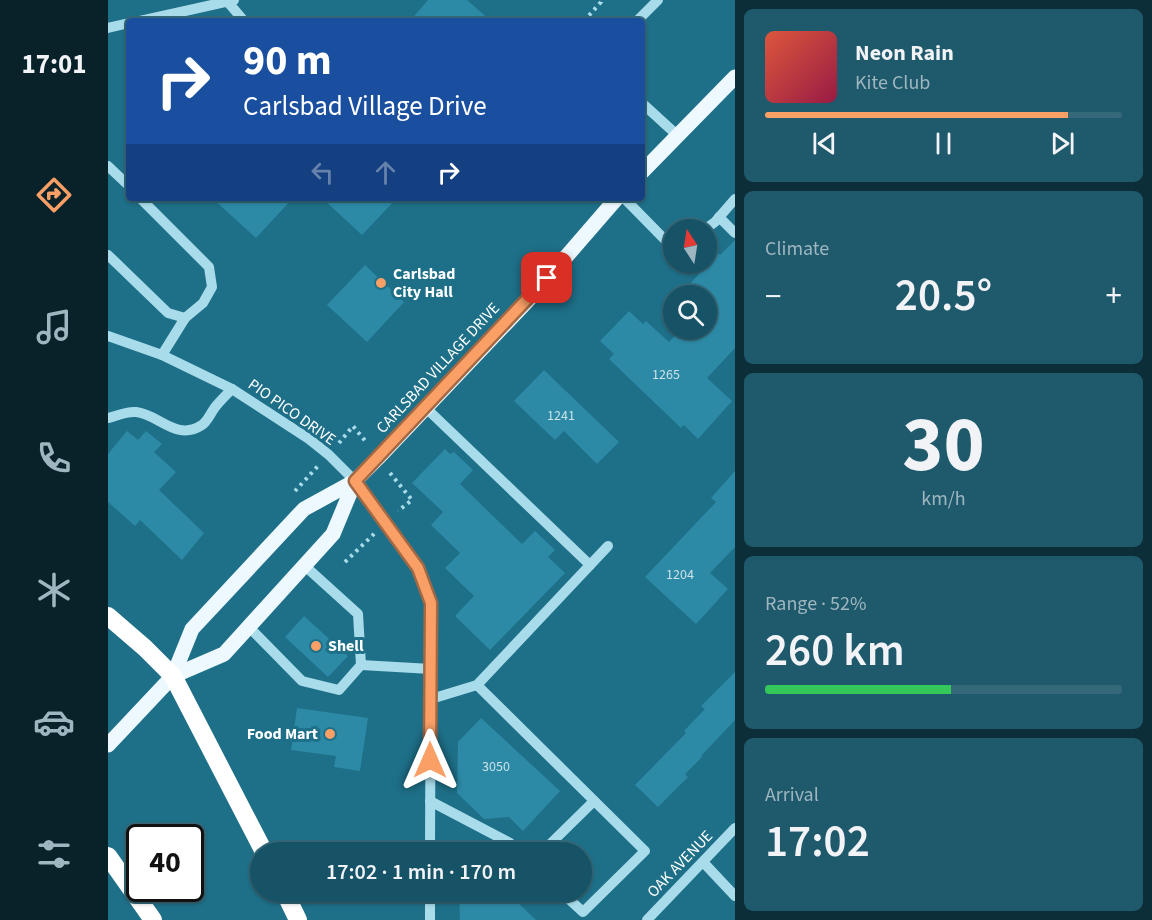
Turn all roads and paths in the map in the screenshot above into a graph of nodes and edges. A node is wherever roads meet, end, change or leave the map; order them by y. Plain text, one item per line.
1 (601, 0) edge
2 (658, 0) edge
3 (231, 1) edge
4 (161, 18) edge
5 (242, 18) edge
6 (587, 18) edge
7 (640, 18) edge
8 (126, 24) edge
9 (108, 28) edge
10 (734, 81) edge
11 (645, 107) edge
12 (676, 135) junction
13 (108, 166) edge
14 (645, 169) edge
15 (126, 183) edge
16 (735, 199) edge
17 (144, 201) edge
18 (614, 201) edge
19 (627, 201) edge
20 (719, 217) junction
21 (717, 219) edge
22 (735, 233) edge
23 (663, 238) edge
24 (108, 255) edge
25 (185, 318) junction
26 (108, 336) edge
27 (162, 355) junction
28 (232, 389) junction
29 (426, 408) junction
30 (108, 418) edge
31 (355, 481) junction
32 (608, 546) dead end
33 (305, 566) junction
34 (590, 566) junction
35 (108, 616) edge
36 (249, 627) junction
37 (362, 665) junction
38 (431, 669) junction
39 (173, 676) junction
40 (477, 684) junction
41 (431, 699) junction
42 (108, 745) edge
43 (430, 801) junction
44 (594, 801) junction
45 (735, 828) edge
46 (259, 842) edge
47 (430, 842) edge
48 (508, 842) edge
49 (552, 842) edge
50 (108, 856) edge
51 (703, 862) junction
52 (735, 896) edge
53 (289, 902) edge
54 (430, 902) edge
55 (572, 902) edge
56 (153, 920) edge
57 (298, 920) edge
58 (430, 920) edge
59 (648, 920) edge

1 - 6 path
2 - 7 street
3 - 4 street
3 - 5 street
8 - 9 street
10 - 12 main road
11 - 12 street
12 - 14 main road
13 - 15 street
16 - 20 street
17 - 25 street
18 - 29 main road, CARLSBAD VILLAGE DRIVE
19 - 23 street
20 - 21 street
20 - 22 street
24 - 25 street
25 - 27 street
26 - 27 street, PIO PICO DRIVE
27 - 28 street, PIO PICO DRIVE
28 - 30 street
28 - 31 street, PIO PICO DRIVE
29 - 31 main road, CARLSBAD VILLAGE DRIVE
29 - 34 street
31 - 33 main road, CARLSBAD VILLAGE DRIVE
31 - 38 street, PIO PICO DRIVE
31 - 39 main road, CARLSBAD VILLAGE DRIVE
32 - 34 street
33 - 36 main road, CARLSBAD VILLAGE DRIVE
33 - 37 street
34 - 40 street
35 - 39 highway
36 - 37 street
36 - 39 main road, CARLSBAD VILLAGE DRIVE
37 - 38 street
38 - 41 street, PIO PICO DRIVE
39 - 42 main road, CARLSBAD VILLAGE DRIVE
39 - 46 highway
40 - 41 street
40 - 44 street
41 - 43 street, PIO PICO DRIVE
43 - 47 street, PIO PICO DRIVE
43 - 48 street
44 - 49 street
44 - 55 street
45 - 51 street, OAK AVENUE
50 - 56 highway
51 - 52 street
51 - 59 street, OAK AVENUE
53 - 57 highway
54 - 58 street

